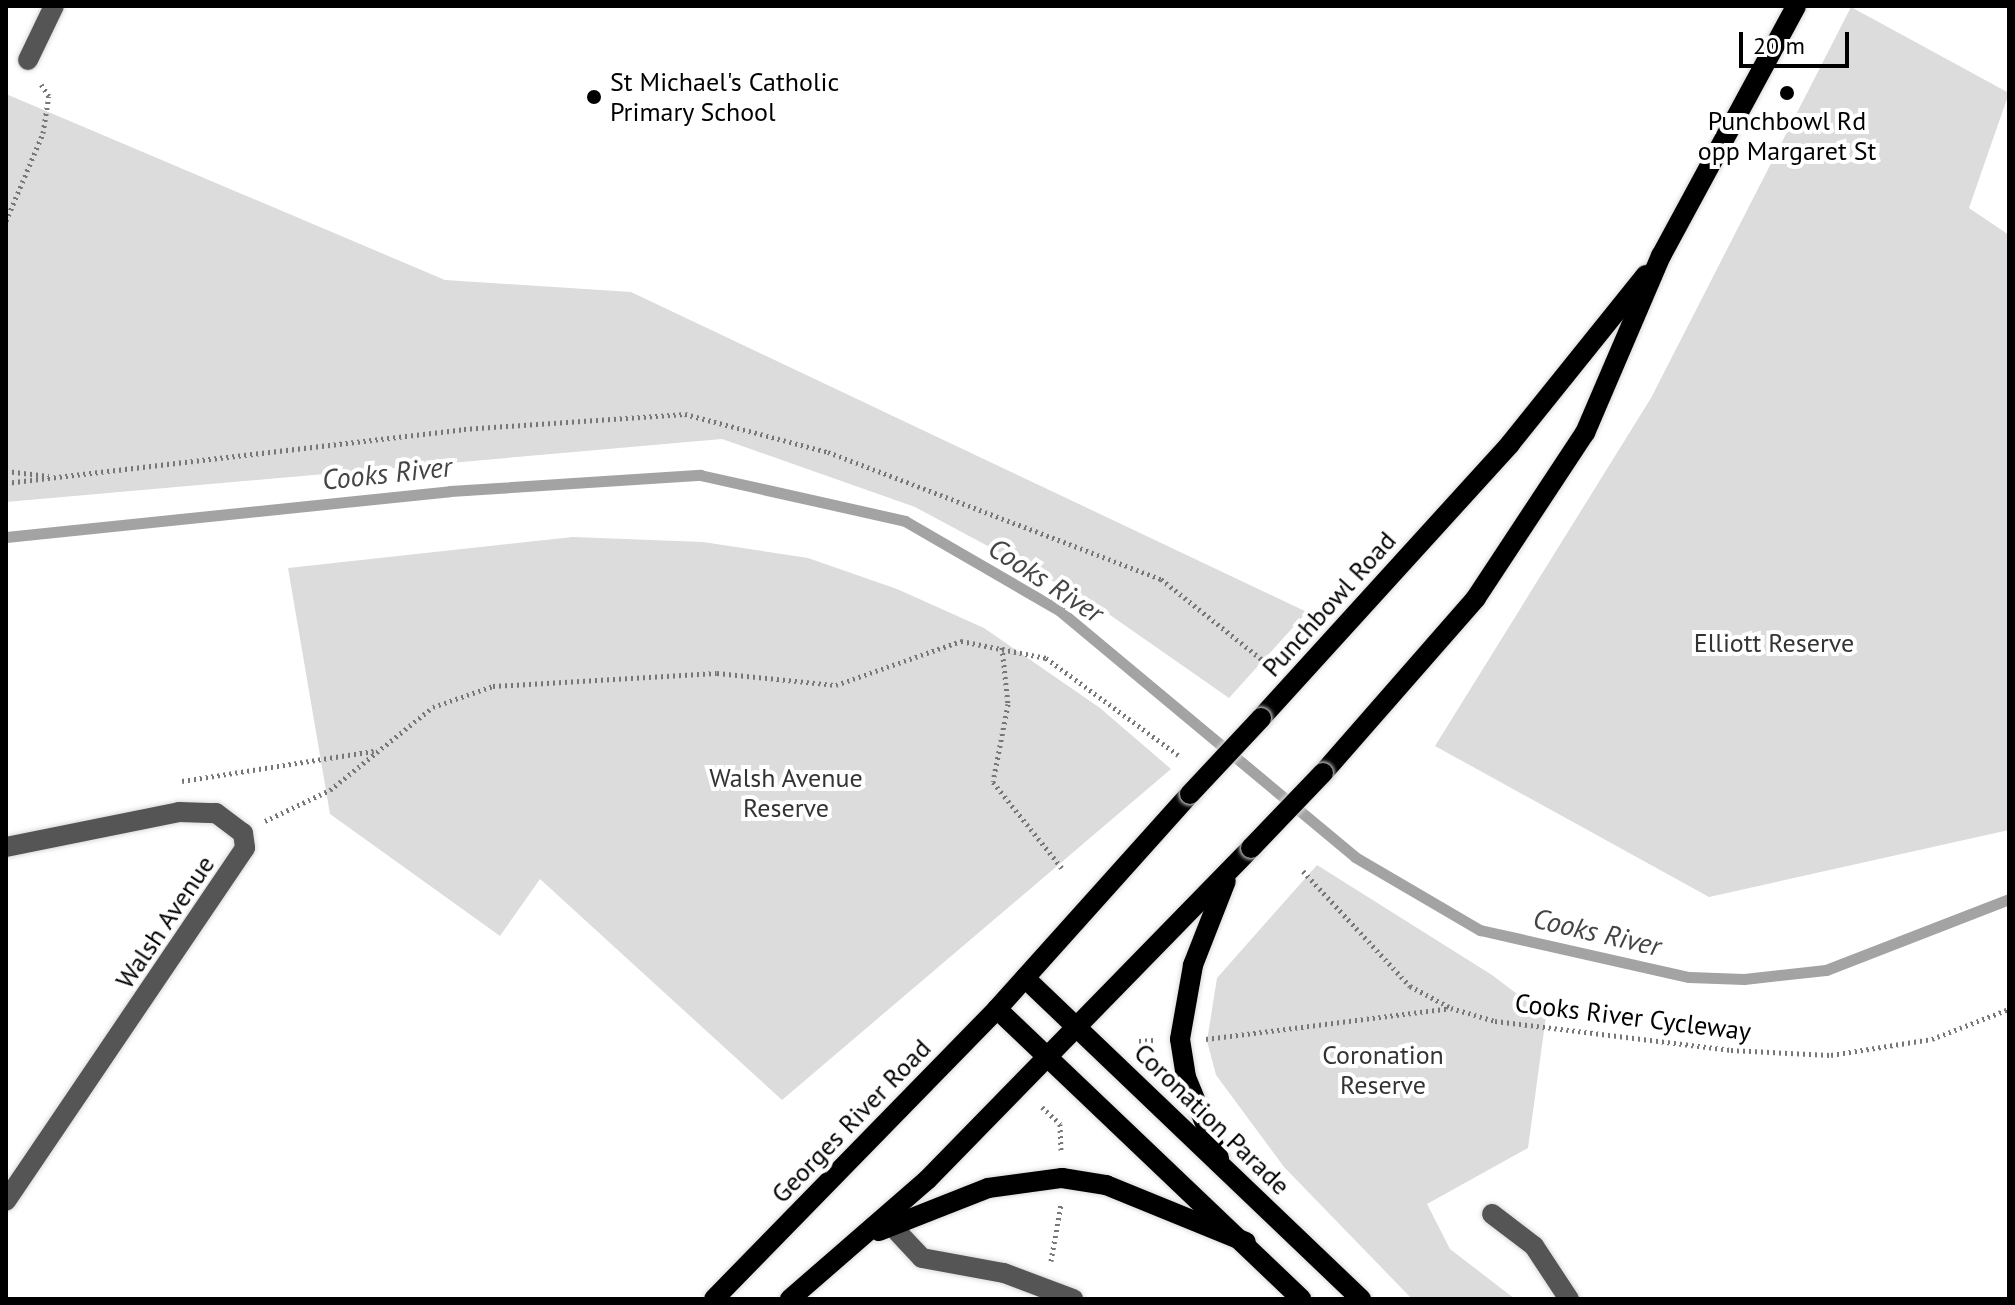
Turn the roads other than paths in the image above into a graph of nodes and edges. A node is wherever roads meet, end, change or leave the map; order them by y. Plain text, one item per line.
1 (54, 6) edge
2 (1796, 6) edge
3 (28, 60) dead end
4 (1661, 256) junction
5 (6, 847) edge
6 (1231, 870) junction
7 (1025, 978) junction
8 (997, 1009) junction
9 (1078, 1026) junction
10 (1047, 1059) junction
11 (1224, 1167) junction
12 (6, 1201) edge
13 (1492, 1214) dead end
14 (891, 1225) junction
15 (1246, 1242) junction
16 (845, 1251) junction
17 (714, 1299) edge
18 (790, 1299) edge
19 (1073, 1299) edge
20 (1301, 1299) edge
21 (1361, 1299) edge
22 (1569, 1299) edge

1 - 3 street
2 - 4 main road, Punchbowl Road
4 - 6 main road, Punchbowl Road, bridge
4 - 7 main road, Punchbowl Road, bridge
5 - 12 street, Walsh Avenue
6 - 9 main road, Punchbowl Road
6 - 11 main road
7 - 8 main road, Georges River Road
7 - 9 main road, Coronation Parade
8 - 10 main road
8 - 17 main road, Georges River Road
9 - 10 main road
9 - 11 main road, Coronation Parade
10 - 15 main road
10 - 16 main road
11 - 21 main road, Coronation Parade
13 - 22 street
14 - 15 main road
14 - 16 main road
14 - 19 street
15 - 20 main road
16 - 18 main road

